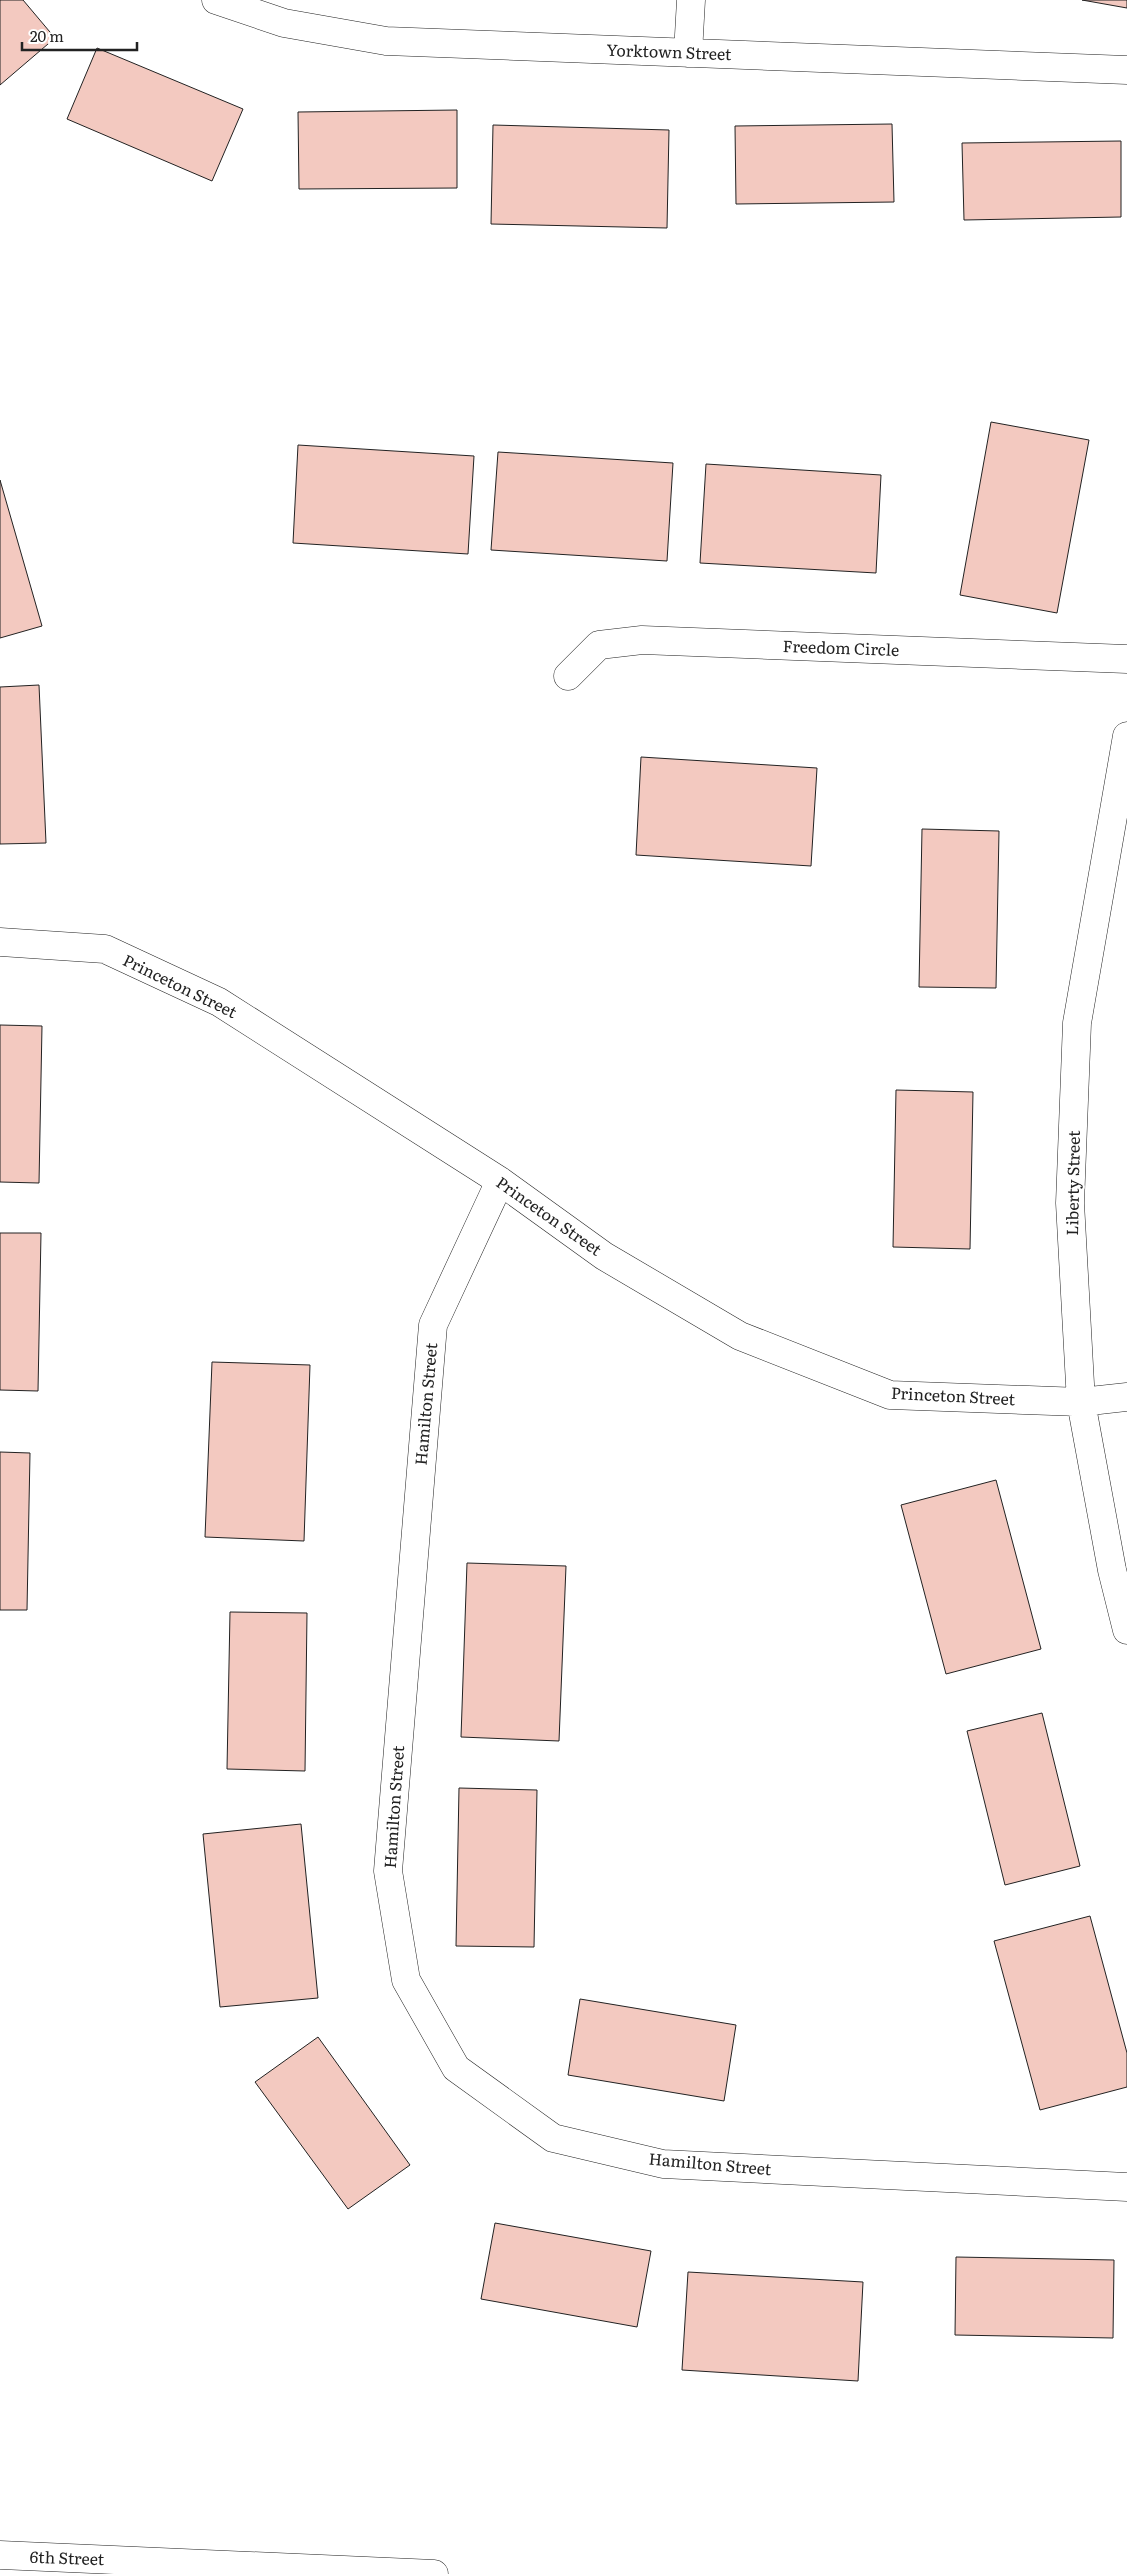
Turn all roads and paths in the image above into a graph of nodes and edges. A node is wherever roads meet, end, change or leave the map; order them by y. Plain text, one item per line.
1 (216, 0) edge
2 (691, 0) edge
3 (688, 53) junction
4 (1127, 70) edge
5 (1127, 658) edge
6 (568, 676) dead end
7 (1127, 736) edge
8 (0, 942) edge
9 (500, 1181) junction
10 (1127, 1397) edge
11 (1081, 1402) junction
12 (1127, 1630) edge
13 (1127, 2187) edge
14 (0, 2555) edge
15 (434, 2574) edge

1 - 3 street, Yorktown Street
2 - 3 street
3 - 4 street, Yorktown Street
5 - 6 street, Freedom Circle
7 - 11 street, Liberty Street
8 - 9 street, Princeton Street
9 - 11 street, Princeton Street
9 - 13 street, Hamilton Street
10 - 11 street, Princeton Street
11 - 12 street, Liberty Street
14 - 15 street, 6th Street

